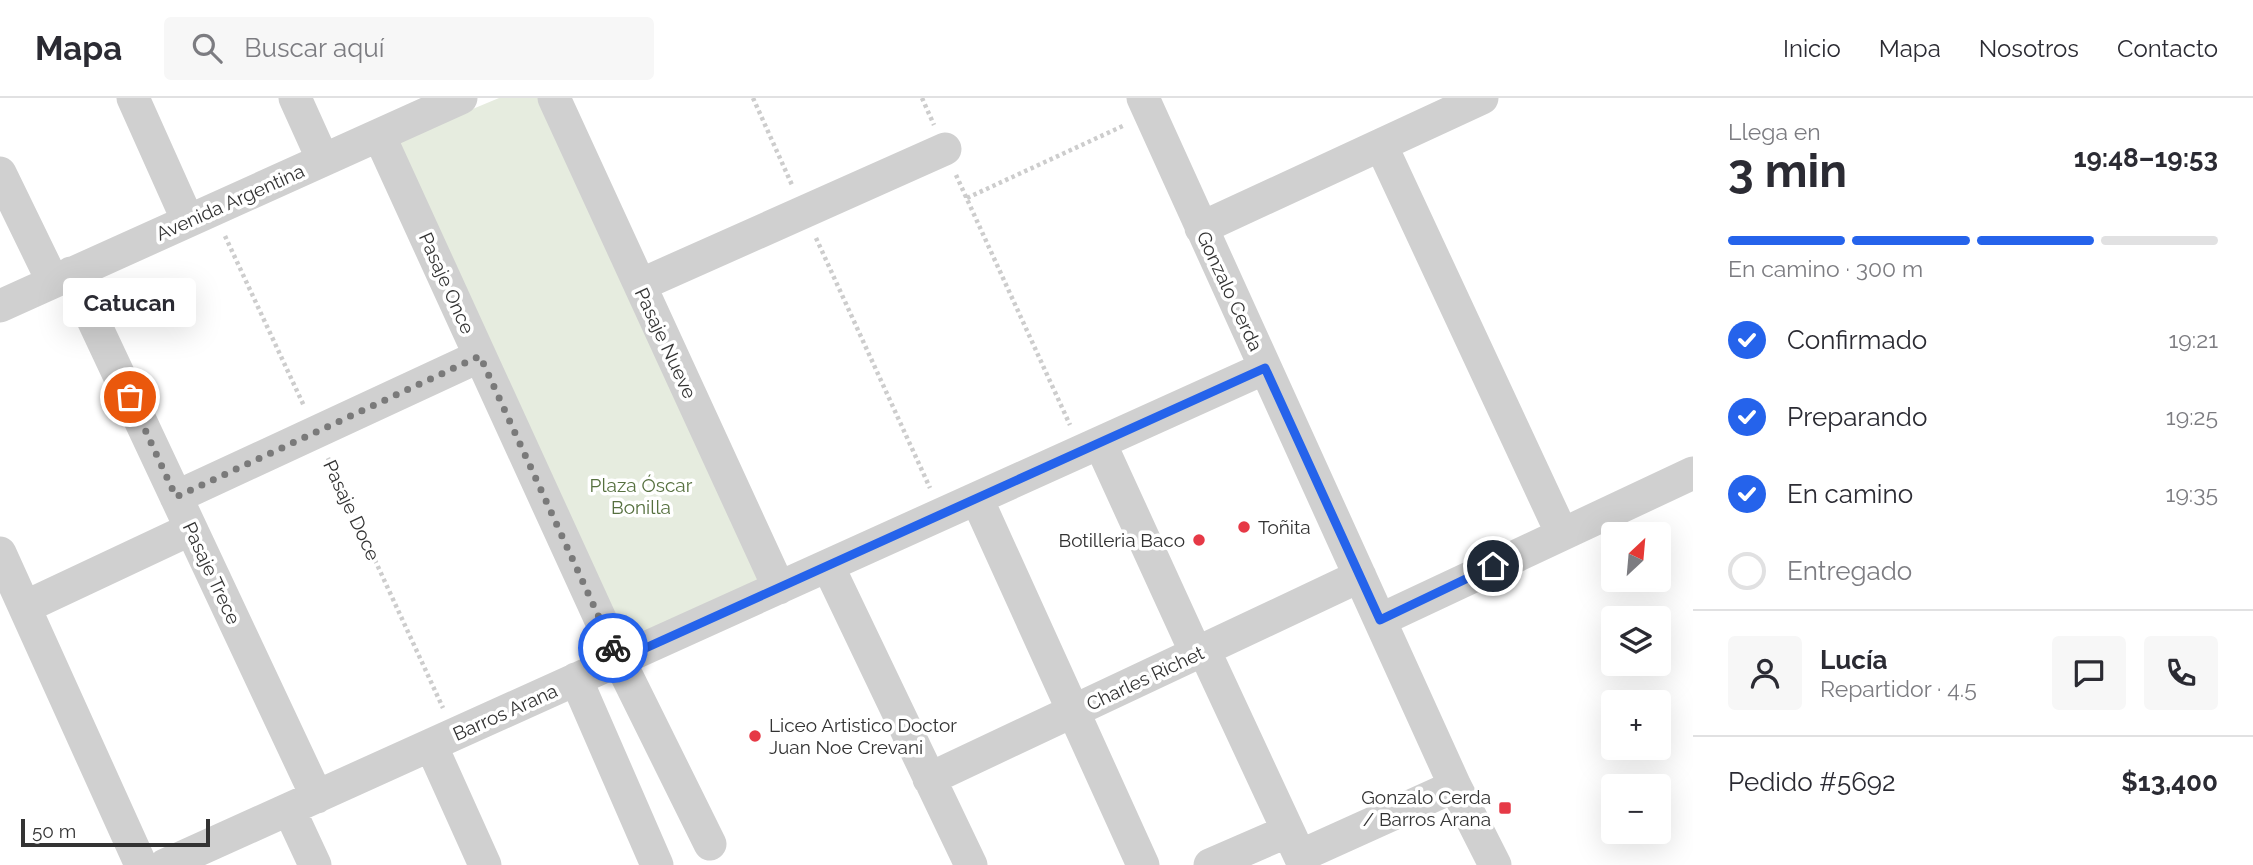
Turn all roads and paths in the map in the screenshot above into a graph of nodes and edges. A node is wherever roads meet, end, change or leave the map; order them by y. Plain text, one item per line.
1 (133, 98) edge
2 (295, 98) edge
3 (461, 98) edge
4 (554, 98) edge
5 (753, 98) edge
6 (922, 98) edge
7 (1482, 98) edge
8 (1146, 106) edge
9 (379, 135) junction
10 (1381, 145) junction
11 (945, 149) junction
12 (323, 160) junction
13 (0, 173) edge
14 (967, 198) junction
15 (804, 212) junction
16 (201, 215) junction
17 (1201, 228) junction
18 (62, 278) junction
19 (640, 285) junction
20 (0, 306) edge
21 (480, 356) junction
22 (1265, 368) junction
23 (316, 432) junction
24 (1091, 447) junction
25 (1693, 473) edge
26 (176, 497) junction
27 (977, 499) junction
28 (942, 514) junction
29 (191, 529) junction
30 (1562, 534) junction
31 (0, 553) edge
32 (828, 566) junction
33 (1360, 576) junction
34 (779, 588) junction
35 (13, 596) edge
36 (1380, 620) junction
37 (1200, 652) junction
38 (619, 660) junction
39 (576, 679) junction
40 (1073, 712) junction
41 (443, 739) junction
42 (929, 779) junction
43 (1455, 786) junction
44 (303, 803) junction
45 (710, 844) dead end
46 (1297, 851) edge
47 (141, 865) edge
48 (165, 865) edge
49 (315, 865) edge
50 (485, 865) edge
51 (657, 865) edge
52 (971, 865) edge
53 (1143, 865) edge
54 (1210, 865) edge
55 (1494, 865) edge

1 - 16 street
2 - 12 street
3 - 9 street, Avenida Argentina
4 - 19 street, Pasaje Nueve
5 - 15 path
6 - 11 path
7 - 10 street
8 - 14 path
8 - 17 street, Gonzalo Cerda
9 - 12 street, Avenida Argentina
9 - 21 street, Pasaje Once
10 - 17 street
10 - 30 street
11 - 14 path
11 - 15 street
12 - 16 street, Avenida Argentina
13 - 18 street, Pasaje Trece
14 - 24 path
15 - 19 street
15 - 28 path
16 - 18 street, Avenida Argentina
16 - 23 path, Pasaje Doce
17 - 22 street, Gonzalo Cerda
18 - 20 street, Avenida Argentina
18 - 26 street, Pasaje Trece
19 - 34 street, Pasaje Nueve
21 - 23 street
21 - 38 street, Pasaje Once
22 - 24 street, Barros Arana
22 - 33 street, Gonzalo Cerda
23 - 26 street
23 - 41 path, Pasaje Doce
24 - 27 street, Barros Arana
24 - 37 street
25 - 30 street
26 - 29 street, Pasaje Trece
27 - 28 street, Barros Arana
27 - 40 street
28 - 32 street, Barros Arana
29 - 35 street
29 - 44 street, Pasaje Trece
30 - 36 street
31 - 35 street
32 - 34 street, Barros Arana
32 - 42 street
33 - 36 street, Gonzalo Cerda
33 - 37 street, Charles Richet
34 - 38 street, Barros Arana
35 - 47 street
36 - 43 street, Gonzalo Cerda
37 - 40 street, Charles Richet
37 - 46 street
38 - 39 street, Barros Arana
38 - 45 street, Pasaje Once
39 - 41 street, Barros Arana
39 - 51 street
40 - 42 street, Charles Richet
40 - 53 street
41 - 44 street, Barros Arana
41 - 50 street
42 - 52 street
43 - 46 street
43 - 55 street, Gonzalo Cerda
44 - 48 street, Barros Arana
44 - 49 street, Pasaje Trece
46 - 54 street

